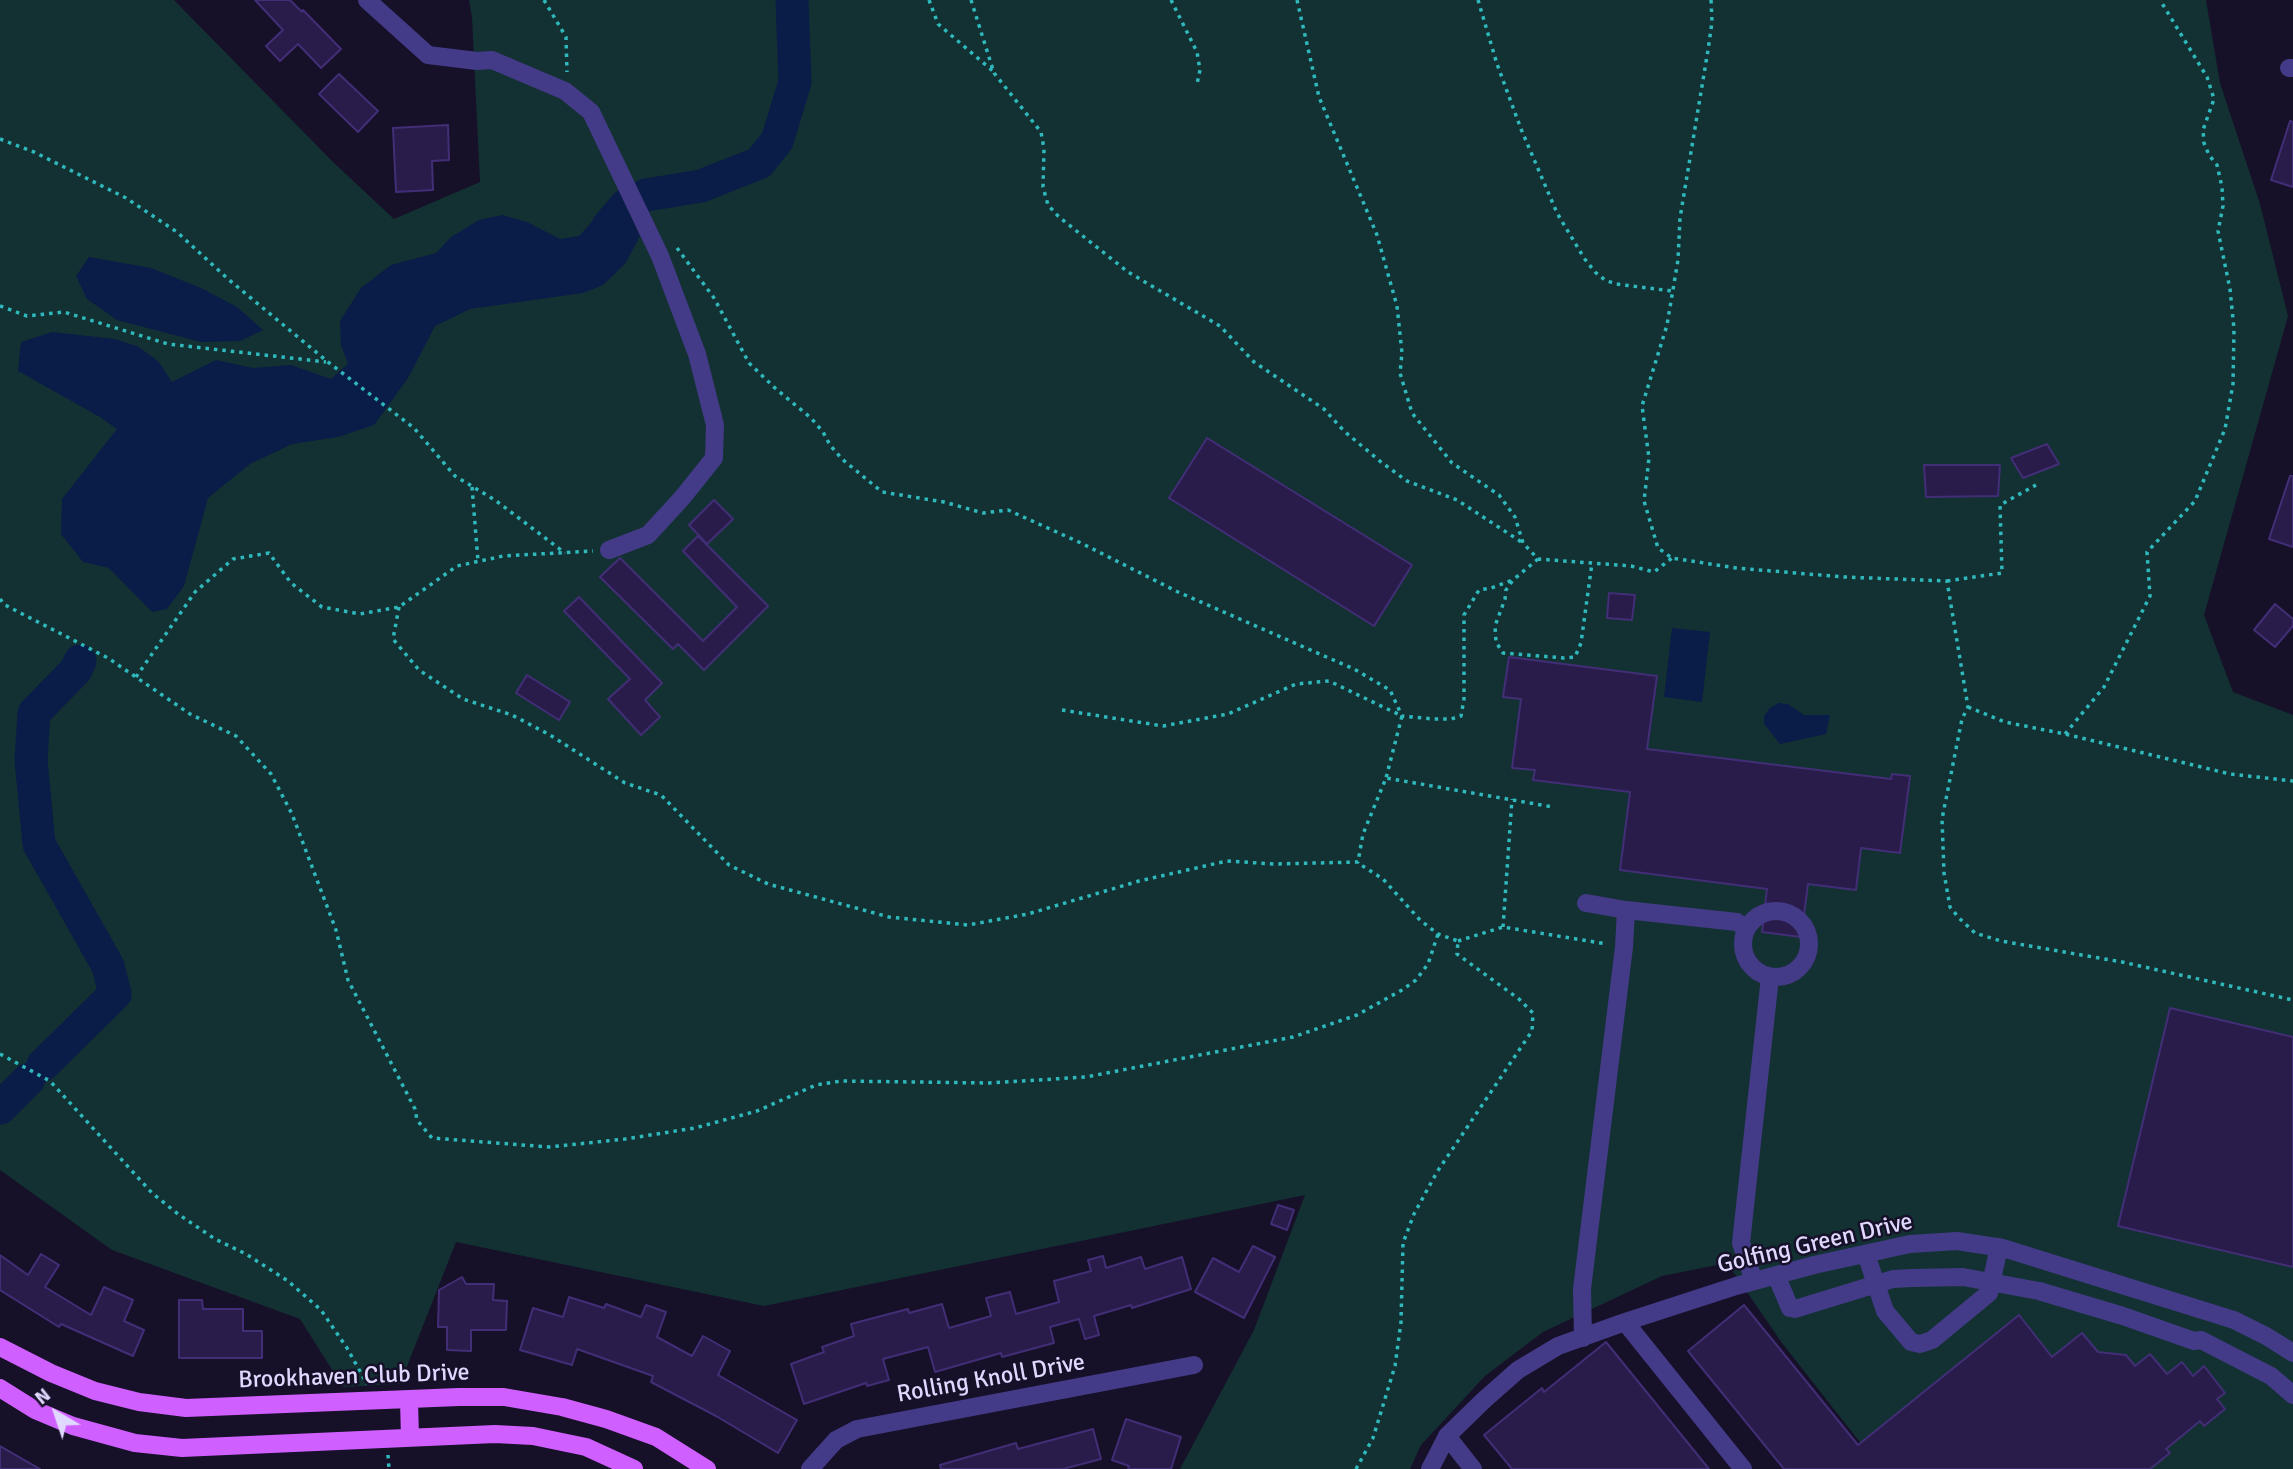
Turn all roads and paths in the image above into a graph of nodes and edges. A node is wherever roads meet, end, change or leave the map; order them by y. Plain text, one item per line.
1 (367, 0) edge
2 (544, 0) edge
3 (929, 0) edge
4 (971, 0) edge
5 (1171, 0) edge
6 (1297, 0) edge
7 (1478, 0) edge
8 (1711, 0) edge
9 (2160, 0) edge
10 (995, 72) junction
11 (1197, 84) dead end
12 (565, 91) junction
13 (0, 139) edge
14 (672, 241) dead end
15 (1671, 291) junction
16 (0, 306) edge
17 (328, 362) junction
18 (2036, 485) dead end
19 (472, 486) junction
20 (1523, 543) junction
21 (609, 550) joint
22 (565, 553) junction
23 (1672, 558) junction
24 (1538, 559) junction
25 (478, 561) junction
26 (1592, 563) junction
27 (1513, 580) junction
28 (1947, 581) junction
29 (0, 600) edge
30 (399, 607) junction
31 (136, 677) junction
32 (1968, 707) junction
33 (1062, 709) dead end
34 (1402, 716) junction
35 (2066, 734) junction
36 (1386, 778) junction
37 (2293, 781) edge
38 (1512, 799) junction
39 (1553, 807) dead end
40 (1358, 862) junction
41 (1586, 903) dead end
42 (1626, 910) junction
43 (1503, 927) junction
44 (1746, 929) junction
45 (1438, 934) junction
46 (1458, 941) junction
47 (1624, 947) junction
48 (1770, 977) junction
49 (2293, 1000) edge
50 (0, 1054) edge
51 (1999, 1247) junction
52 (1866, 1254) junction
53 (1776, 1275) junction
54 (1754, 1281) junction
55 (1992, 1281) junction
56 (1876, 1284) junction
57 (2211, 1313) junction
58 (1625, 1322) junction
59 (1583, 1338) junction
60 (2201, 1340) junction
61 (0, 1347) edge
62 (2293, 1353) edge
63 (1194, 1365) dead end
64 (0, 1388) edge
65 (2293, 1395) edge
66 (409, 1400) junction
67 (377, 1401) junction
68 (1447, 1436) junction
69 (410, 1438) junction
70 (634, 1469) edge
71 (708, 1469) edge
72 (810, 1469) edge
73 (1356, 1469) edge
74 (1430, 1469) edge
75 (1473, 1469) edge
76 (1743, 1469) edge

1 - 12 street
2 - 12 path
3 - 10 path
4 - 10 path
5 - 11 path
6 - 20 path
7 - 15 path
8 - 15 path
9 - 35 path
10 - 20 path
12 - 21 street
13 - 17 path
14 - 34 path
15 - 23 path
16 - 17 path
17 - 19 path
18 - 28 path
19 - 22 path
19 - 25 path
20 - 24 path
21 - 22 path
22 - 25 path
23 - 26 path
23 - 28 path
24 - 26 path
24 - 27 path
25 - 30 path
26 - 27 path
27 - 34 path
28 - 32 path
29 - 31 path
30 - 31 path
30 - 40 path
31 - 45 path
32 - 35 path
32 - 49 path
33 - 34 path
34 - 36 path
35 - 37 path
36 - 38 path
36 - 40 path
38 - 39 path
38 - 43 path
40 - 45 path
41 - 42 street
42 - 44 street
42 - 47 street
43 - 46 path
43 - 47 path
44 - 48 street
44 - 48 street
45 - 46 path
46 - 73 path
47 - 59 street
48 - 54 street
50 - 67 path
51 - 52 street, Golfing Green Drive
51 - 55 street
51 - 57 street, Golfing Green Drive
52 - 53 street, Golfing Green Drive
52 - 56 street
53 - 54 street, Golfing Green Drive
53 - 56 street
54 - 58 street, Golfing Green Drive
55 - 56 street
55 - 56 street
55 - 60 street
57 - 60 street
57 - 62 street, Golfing Green Drive
58 - 59 street, Golfing Green Drive
58 - 76 street
59 - 68 street, Golfing Green Drive
60 - 65 street
61 - 67 main road, Brookhaven Club Drive
63 - 72 street, Rolling Knoll Drive
64 - 69 main road
66 - 67 main road, Brookhaven Club Drive
66 - 69 main road
66 - 71 main road, Brookhaven Club Drive
68 - 74 street, Golfing Green Drive
68 - 75 street
69 - 70 main road

